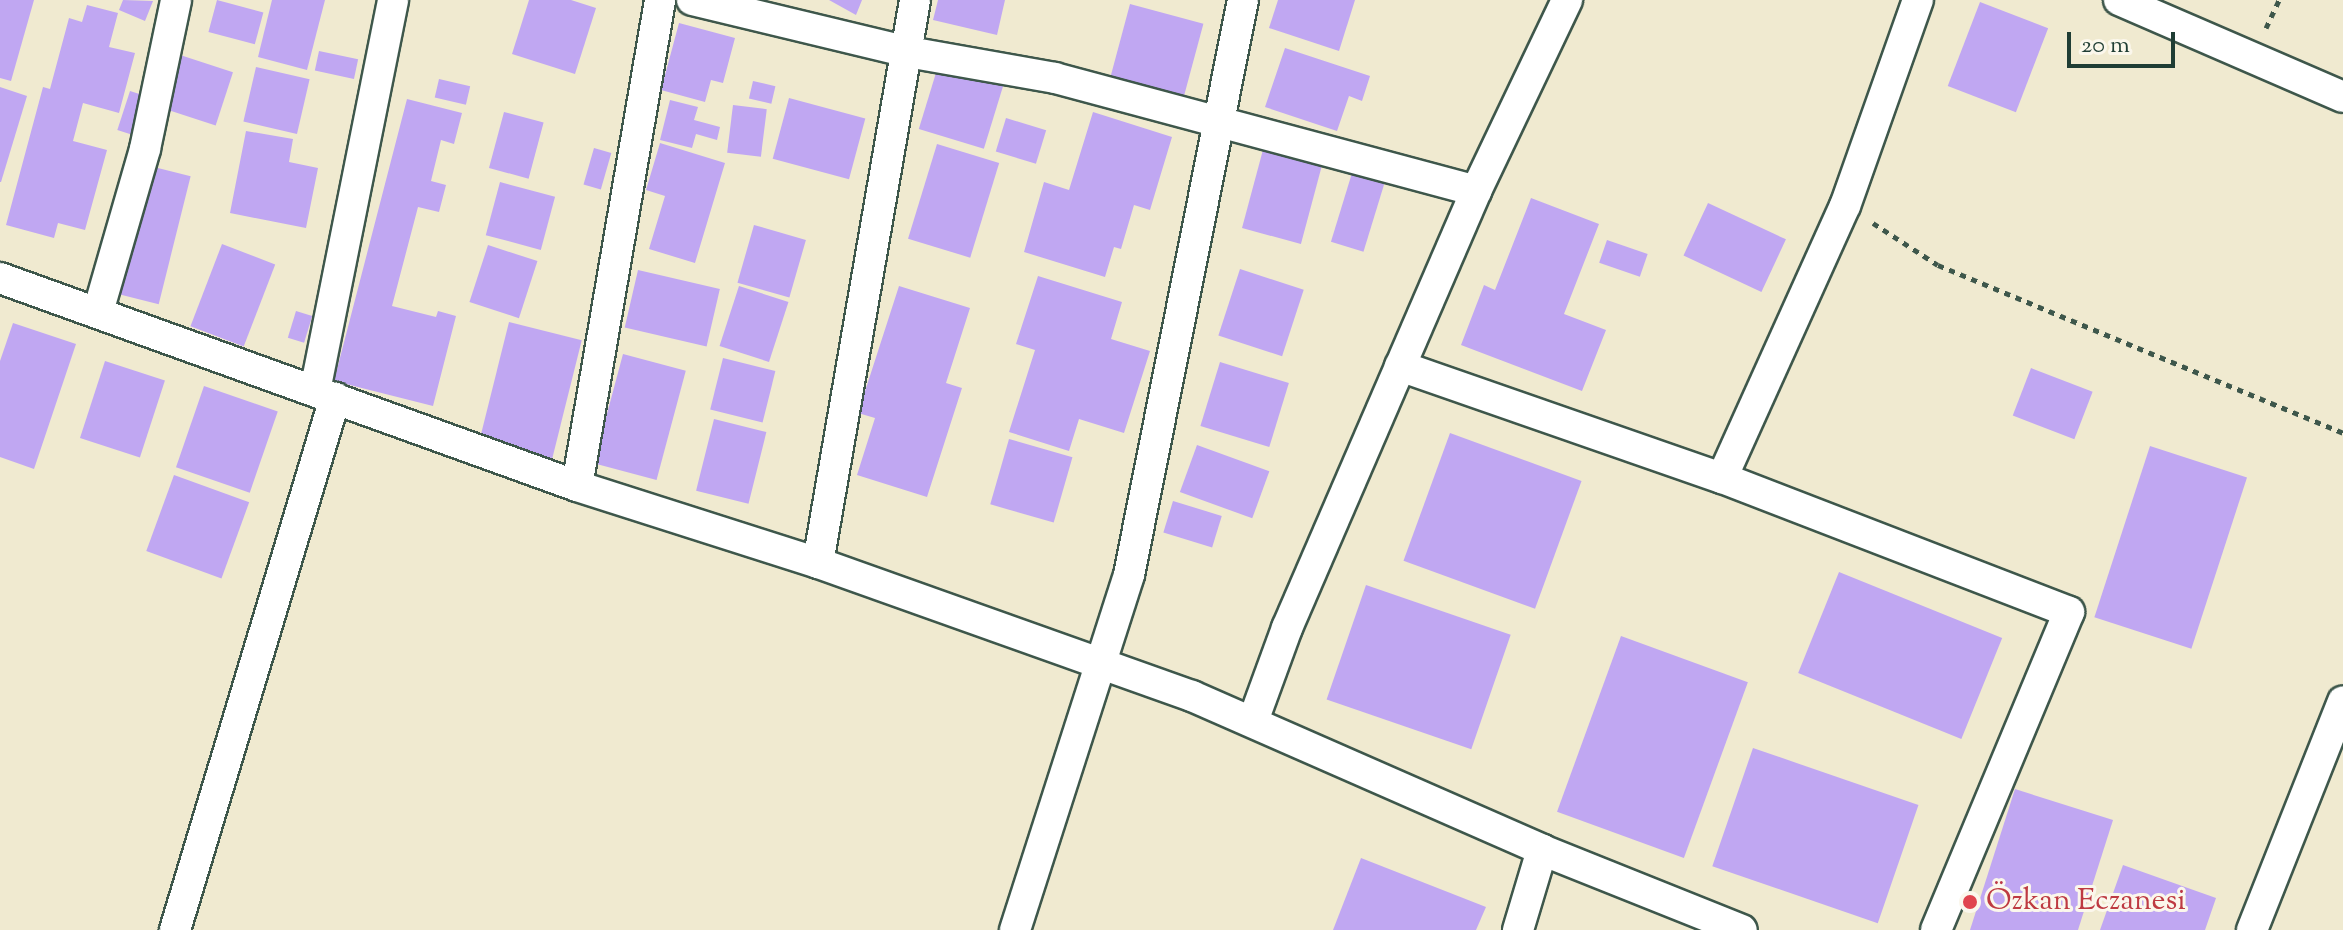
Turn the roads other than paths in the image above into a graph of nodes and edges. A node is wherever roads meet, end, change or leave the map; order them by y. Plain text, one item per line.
1 (176, 0) edge
2 (393, 0) edge
3 (660, 0) edge
4 (692, 0) edge
5 (915, 0) edge
6 (1243, 0) edge
7 (1567, 0) edge
8 (1918, 0) edge
9 (2119, 0) edge
10 (908, 52) junction
11 (2343, 97) edge
12 (1218, 119) junction
13 (1476, 191) junction
14 (0, 278) edge
15 (98, 312) junction
16 (1400, 366) junction
17 (325, 394) junction
18 (1722, 478) junction
19 (577, 486) junction
20 (818, 563) junction
21 (1100, 664) junction
22 (2343, 701) edge
23 (1253, 721) junction
24 (1542, 850) junction
25 (175, 930) edge
26 (1015, 930) edge
27 (1518, 930) edge
28 (1742, 930) edge
29 (1936, 930) edge
30 (2252, 930) edge

1 - 15 street
2 - 17 street
3 - 19 street
4 - 10 street
5 - 10 street
6 - 12 street
7 - 13 street
8 - 18 street
9 - 11 street
10 - 12 street
10 - 20 street
12 - 13 street
12 - 21 street
13 - 16 street
14 - 15 street
15 - 17 street
16 - 18 street
16 - 23 street
17 - 19 street
17 - 25 street
18 - 29 street
19 - 20 street
20 - 21 street
21 - 23 street
21 - 26 street
22 - 30 street
23 - 24 street
24 - 27 street
24 - 28 street

